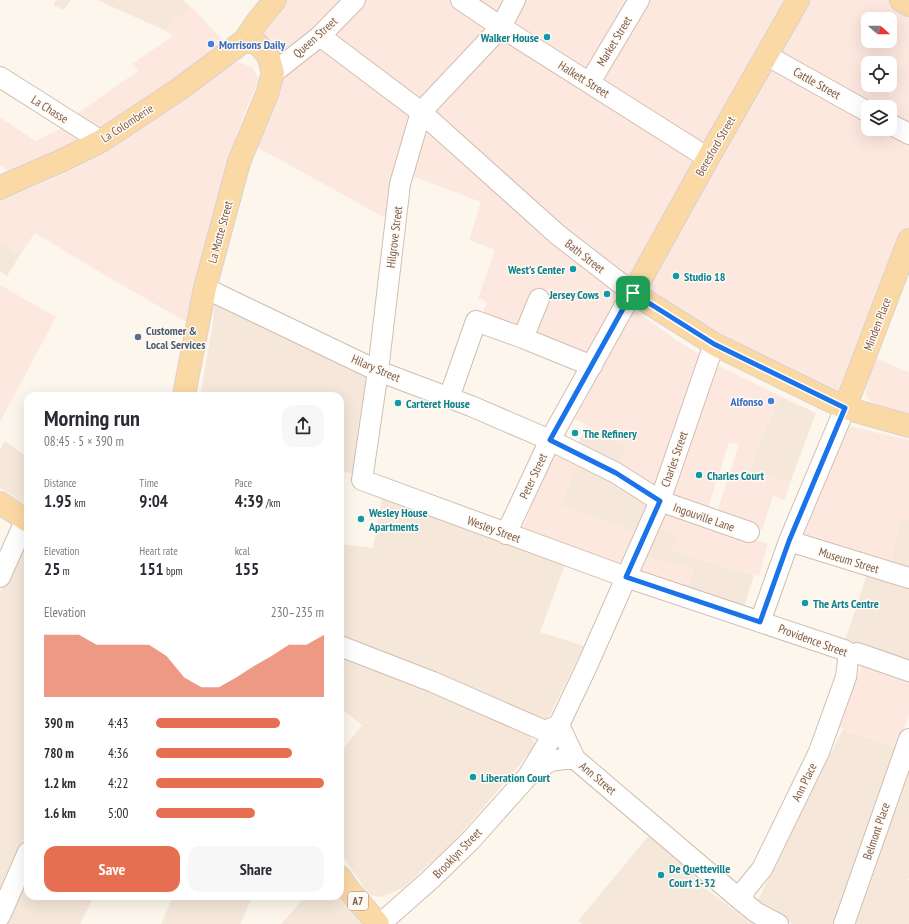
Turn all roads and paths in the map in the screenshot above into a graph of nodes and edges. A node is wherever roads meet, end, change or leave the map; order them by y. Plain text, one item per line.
1 (275, 0) edge
2 (355, 0) edge
3 (461, 0) edge
4 (515, 0) edge
5 (639, 0) edge
6 (798, 0) edge
7 (901, 0) edge
8 (909, 5) edge
9 (501, 27) junction
10 (320, 36) junction
11 (244, 42) junction
12 (766, 55) junction
13 (273, 73) junction
14 (0, 77) edge
15 (590, 82) junction
16 (861, 108) edge
17 (421, 112) junction
18 (897, 128) edge
19 (909, 134) edge
20 (100, 141) junction
21 (708, 158) junction
22 (3, 182) edge
23 (909, 240) edge
24 (206, 288) junction
25 (633, 293) junction
26 (539, 299) dead end
27 (523, 338) junction
28 (714, 344) junction
29 (592, 366) junction
30 (378, 371) junction
31 (185, 392) edge
32 (449, 398) junction
33 (845, 408) junction
34 (909, 426) edge
35 (550, 440) junction
36 (362, 480) joint
37 (660, 501) junction
38 (0, 503) edge
39 (24, 518) edge
40 (24, 526) edge
41 (749, 532) dead end
42 (506, 534) junction
43 (789, 541) junction
44 (0, 577) edge
45 (626, 577) junction
46 (909, 578) edge
47 (760, 622) junction
48 (344, 648) edge
49 (851, 655) junction
50 (909, 671) edge
51 (559, 725) junction
52 (909, 739) edge
53 (575, 759) junction
54 (528, 776) junction
55 (24, 861) edge
56 (344, 883) edge
57 (743, 902) junction
58 (0, 916) edge
59 (379, 924) edge
60 (778, 924) edge
61 (844, 924) edge

1 - 11 main road
2 - 10 street, Queen Street
3 - 9 street, Halkett Street
4 - 9 street, Hilgrove Street
5 - 15 street, Market Street
6 - 12 main road, Beresford Street
7 - 8 main road
9 - 15 street, Halkett Street
9 - 17 street, Hilgrove Street
10 - 13 street, Queen Street
10 - 17 street, Bath Street
11 - 13 main road
11 - 20 main road, La Colomberie
12 - 16 street, Cattle Street
12 - 21 main road, Beresford Street
13 - 24 main road, La Motte Street
14 - 20 street, La Chasse
15 - 21 street, Halkett Street
17 - 25 street, Bath Street
17 - 30 street, Hilgrove Street
18 - 19 street
20 - 22 main road, La Colomberie
21 - 25 main road, Beresford Street
23 - 33 main road, Minden Place
24 - 30 street, Hilary Street
24 - 31 main road, La Motte Street
25 - 28 main road, Bath Street
25 - 29 street, Peter Street
26 - 27 street
27 - 29 street
27 - 32 street
28 - 33 main road, Bath Street
28 - 37 street, Charles Street
29 - 35 street, Peter Street
30 - 32 street, Hilary Street
30 - 36 street, Hilgrove Street
32 - 35 street, Hilary Street
33 - 34 main road, Bath Street
33 - 43 street
35 - 37 street, Ingouville Lane
35 - 42 street, Peter Street
36 - 42 street, Wesley Street
37 - 41 street, Ingouville Lane
37 - 45 street, Charles Street
38 - 39 main road
40 - 44 street
42 - 45 street, Wesley Street
43 - 46 street, Museum Street
43 - 47 street
45 - 47 street, Providence Street
45 - 51 street, Charles Street
47 - 49 street, Providence Street
48 - 51 street
49 - 50 street, Providence Street
49 - 57 street, Ann Place
51 - 53 street, Ann Street
51 - 54 street, Brooklyn Street
52 - 61 street, Belmont Place
53 - 54 street, Brooklyn Street
53 - 57 street, Ann Street
54 - 59 street, Brooklyn Street
55 - 58 street
56 - 59 main road, A7
57 - 60 street, Ann Street

